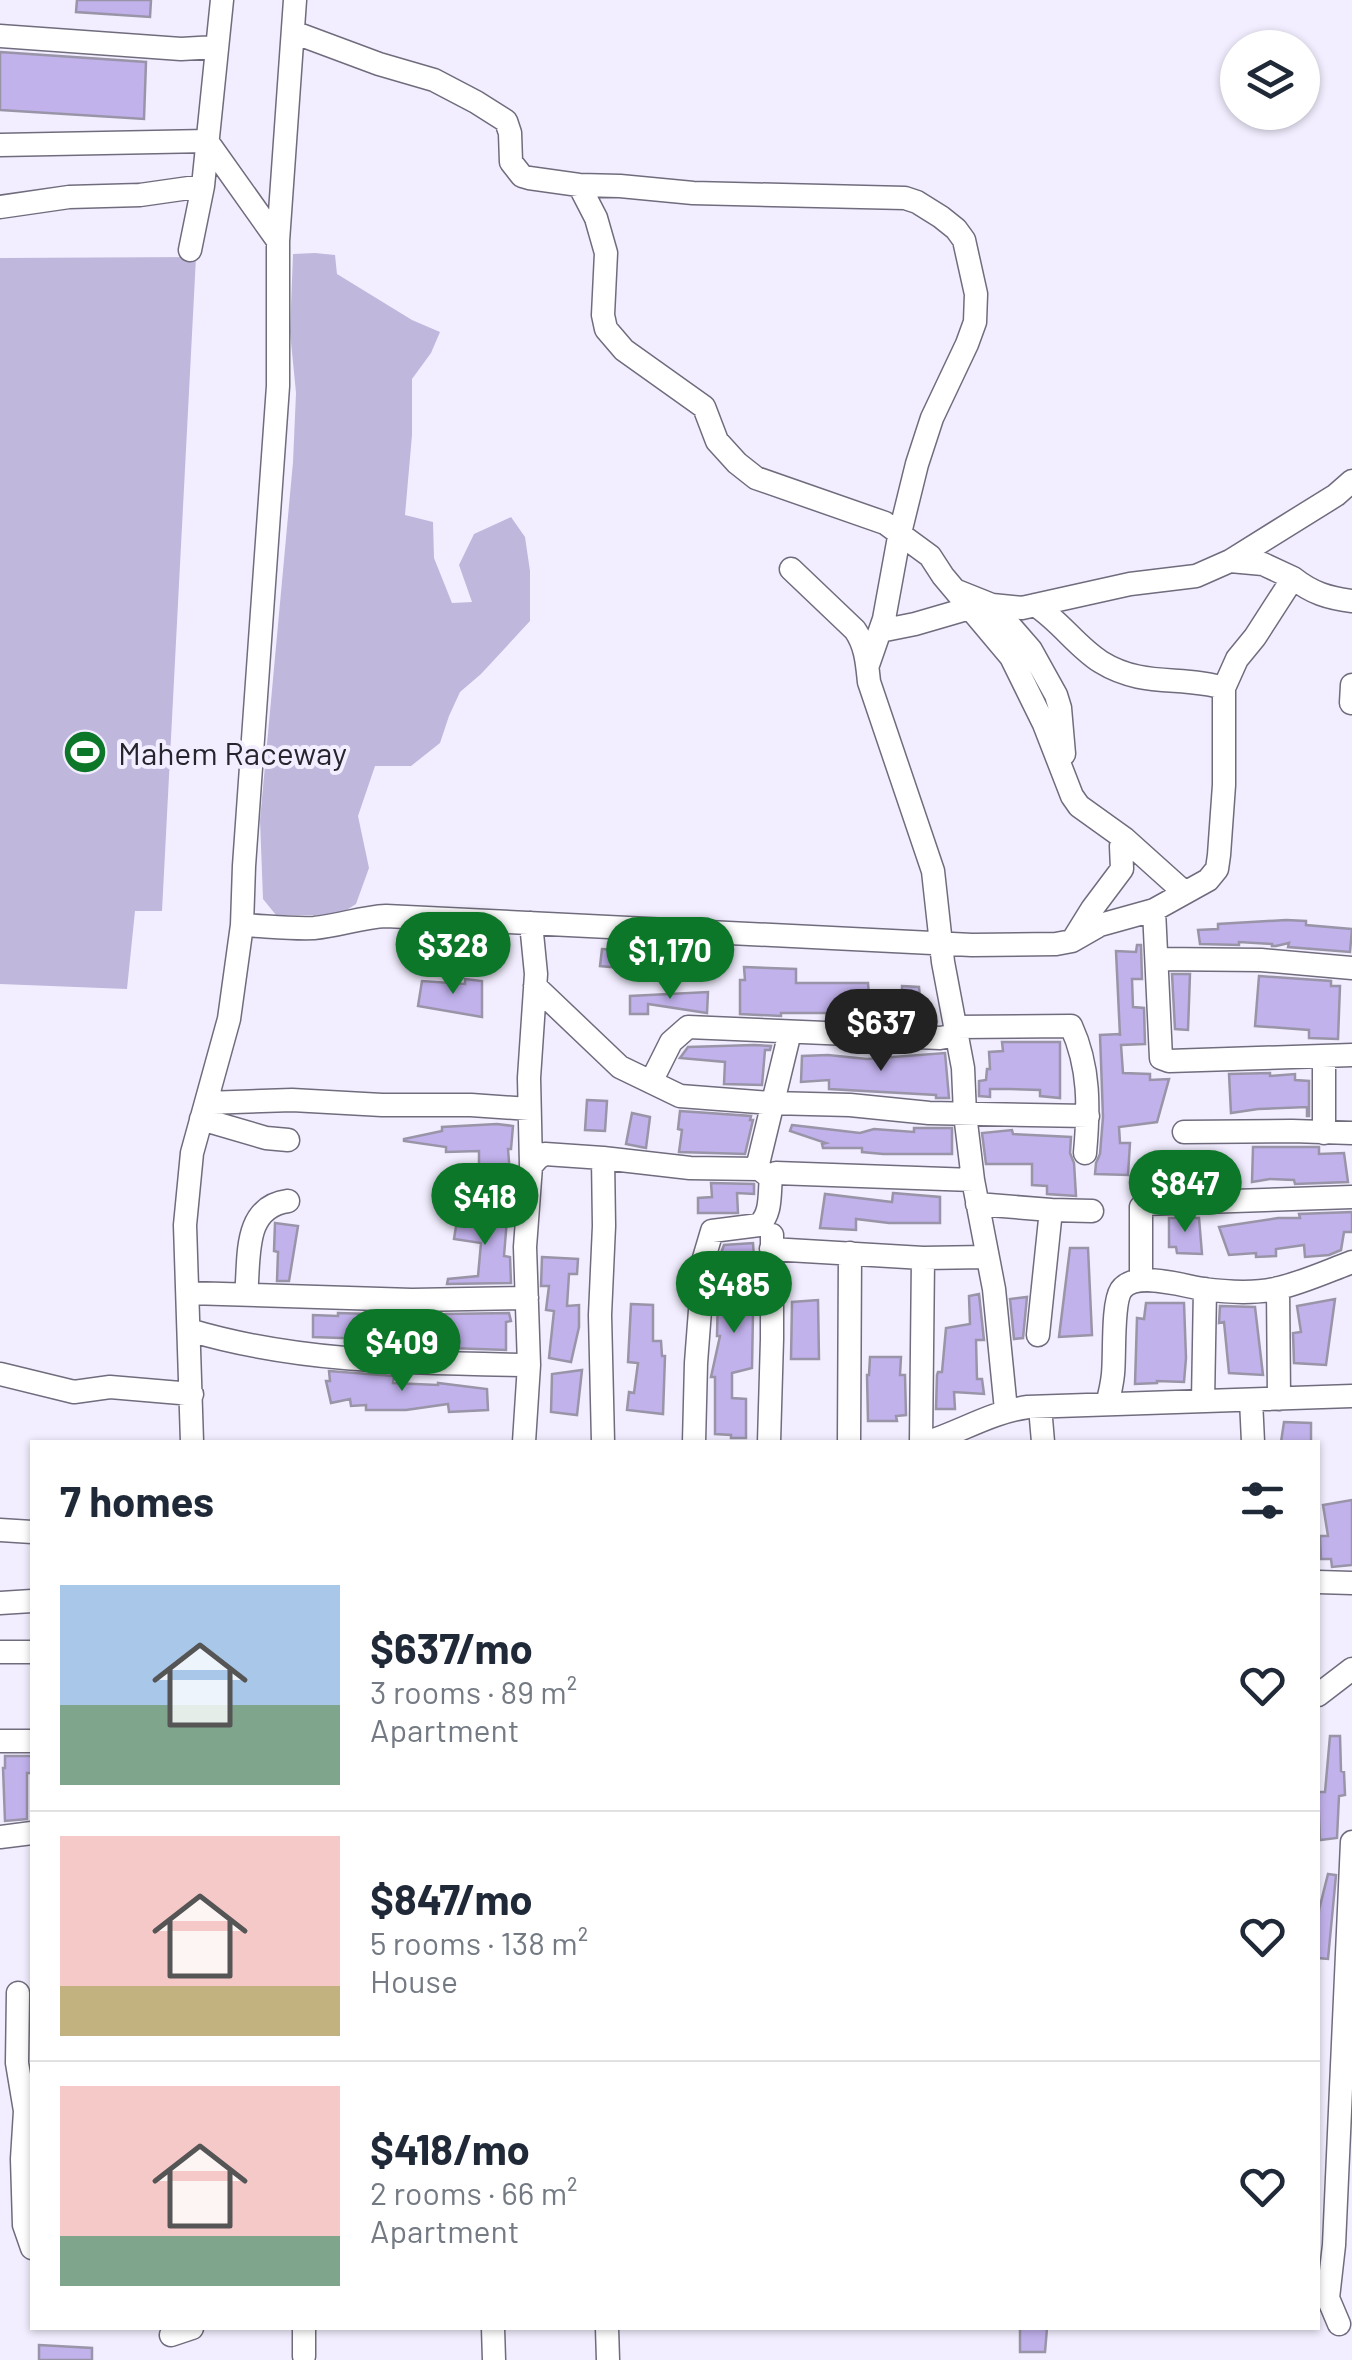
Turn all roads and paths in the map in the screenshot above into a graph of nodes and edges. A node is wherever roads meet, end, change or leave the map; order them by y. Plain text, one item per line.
1 (222, 0) edge
2 (295, 0) edge
3 (293, 32) junction
4 (0, 36) edge
5 (216, 47) junction
6 (207, 141) junction
7 (0, 145) edge
8 (579, 185) junction
9 (203, 186) junction
10 (0, 207) edge
11 (278, 241) junction
12 (190, 250) dead end
13 (1352, 480) edge
14 (901, 532) junction
15 (1230, 562) junction
16 (791, 569) dead end
17 (1293, 578) junction
18 (1352, 600) edge
19 (1035, 605) junction
20 (981, 607) junction
21 (881, 628) junction
22 (868, 665) junction
23 (1224, 688) junction
24 (1125, 838) junction
25 (1184, 892) junction
26 (1154, 910) junction
27 (531, 923) junction
28 (242, 925) junction
29 (1072, 941) junction
30 (942, 942) junction
31 (1157, 958) junction
32 (1352, 968) edge
33 (535, 986) junction
34 (957, 1031) junction
35 (790, 1032) junction
36 (1352, 1054) edge
37 (1324, 1057) junction
38 (651, 1082) junction
39 (771, 1103) junction
40 (529, 1109) junction
41 (204, 1111) junction
42 (964, 1114) junction
43 (1088, 1116) junction
44 (1184, 1132) dead end
45 (1324, 1133) junction
46 (1352, 1133) edge
47 (288, 1140) dead end
48 (1085, 1152) dead end
49 (603, 1158) junction
50 (531, 1166) junction
51 (765, 1173) junction
52 (973, 1180) junction
53 (1352, 1197) edge
54 (288, 1200) dead end
55 (977, 1204) junction
56 (1051, 1210) junction
57 (1092, 1210) dead end
58 (766, 1219) junction
59 (771, 1249) junction
60 (850, 1253) junction
61 (986, 1257) junction
62 (923, 1258) junction
63 (1352, 1262) edge
64 (1140, 1280) junction
65 (1278, 1288) junction
66 (1204, 1289) junction
67 (189, 1293) junction
68 (246, 1295) junction
69 (527, 1298) junction
70 (189, 1330) junction
71 (1038, 1335) dead end
72 (529, 1366) junction
73 (0, 1374) edge
74 (192, 1394) junction
75 (1352, 1396) edge
76 (1279, 1399) junction
77 (1251, 1400) junction
78 (1204, 1402) junction
79 (1107, 1404) junction
80 (1040, 1407) junction
81 (1006, 1410) junction
82 (981, 1432) edge
83 (192, 1440) edge
84 (524, 1440) edge
85 (603, 1440) edge
86 (694, 1440) edge
87 (769, 1440) edge
88 (849, 1440) edge
89 (924, 1440) edge
90 (931, 1440) edge
91 (1043, 1440) edge
92 (1253, 1440) edge
93 (0, 1530) edge
94 (30, 1532) edge
95 (1320, 1582) edge
96 (1352, 1583) edge
97 (30, 1601) edge
98 (0, 1602) edge
99 (0, 1652) edge
100 (30, 1652) edge
101 (1352, 1669) edge
102 (1320, 1693) edge
103 (0, 1741) edge
104 (30, 1741) edge
105 (30, 1833) edge
106 (0, 1837) edge
107 (1352, 1842) edge
108 (17, 1993) edge
109 (1346, 2111) edge
110 (30, 2242) edge
111 (1326, 2247) edge
112 (1339, 2324) dead end
113 (304, 2330) edge
114 (493, 2330) edge
115 (608, 2330) edge
116 (304, 2356) dead end
117 (494, 2360) edge
118 (608, 2360) edge

1 - 5 street
2 - 3 street
3 - 8 street
3 - 11 street
4 - 5 street
5 - 6 street
6 - 7 street
6 - 9 street
6 - 11 street
8 - 14 street
8 - 14 street
9 - 10 street
9 - 12 street
11 - 28 street
13 - 15 street
14 - 20 street
14 - 21 street
15 - 17 street
15 - 19 street
16 - 22 street
17 - 18 street
17 - 23 street
19 - 20 street
19 - 23 street
20 - 21 street
20 - 24 street
21 - 22 street
22 - 30 street
23 - 25 street
24 - 25 street
24 - 29 street
25 - 26 street
26 - 29 street
26 - 31 street
27 - 28 street
27 - 30 street
27 - 33 street
28 - 41 street
29 - 30 street
30 - 34 street
31 - 32 street
31 - 37 street
33 - 38 street
33 - 40 street
34 - 35 street
34 - 42 street
34 - 43 street
35 - 38 street
35 - 39 street
36 - 37 street
37 - 45 street
38 - 39 street
39 - 42 street
39 - 51 street
40 - 41 street
40 - 50 street
41 - 47 street
41 - 67 street
42 - 43 street
42 - 52 street
43 - 48 street
44 - 45 street
45 - 46 street
49 - 50 street
49 - 51 street
49 - 85 street
50 - 69 street
51 - 52 street
51 - 58 street
52 - 55 street
53 - 64 street
54 - 68 street
55 - 56 street
55 - 61 street
56 - 57 street
56 - 71 street
58 - 59 street
58 - 86 street
59 - 60 street
59 - 87 street
60 - 62 street
60 - 88 street
61 - 62 street
61 - 81 street
62 - 89 street
63 - 65 street
64 - 66 street
64 - 79 street
65 - 66 street
65 - 76 street
66 - 78 street
67 - 68 street
67 - 70 street
68 - 69 street
69 - 72 street
70 - 72 street
70 - 74 street
72 - 84 street
73 - 74 street
74 - 83 street
75 - 76 street
76 - 77 street
77 - 78 street
77 - 92 street
78 - 79 street
79 - 80 street
80 - 81 street
80 - 91 street
81 - 82 street
82 - 90 street
93 - 94 street
95 - 96 street
97 - 98 street
99 - 100 street
101 - 102 street
103 - 104 street
105 - 106 street
107 - 109 street
108 - 110 street
109 - 111 street
111 - 112 street
113 - 116 street
114 - 117 street
115 - 118 street

